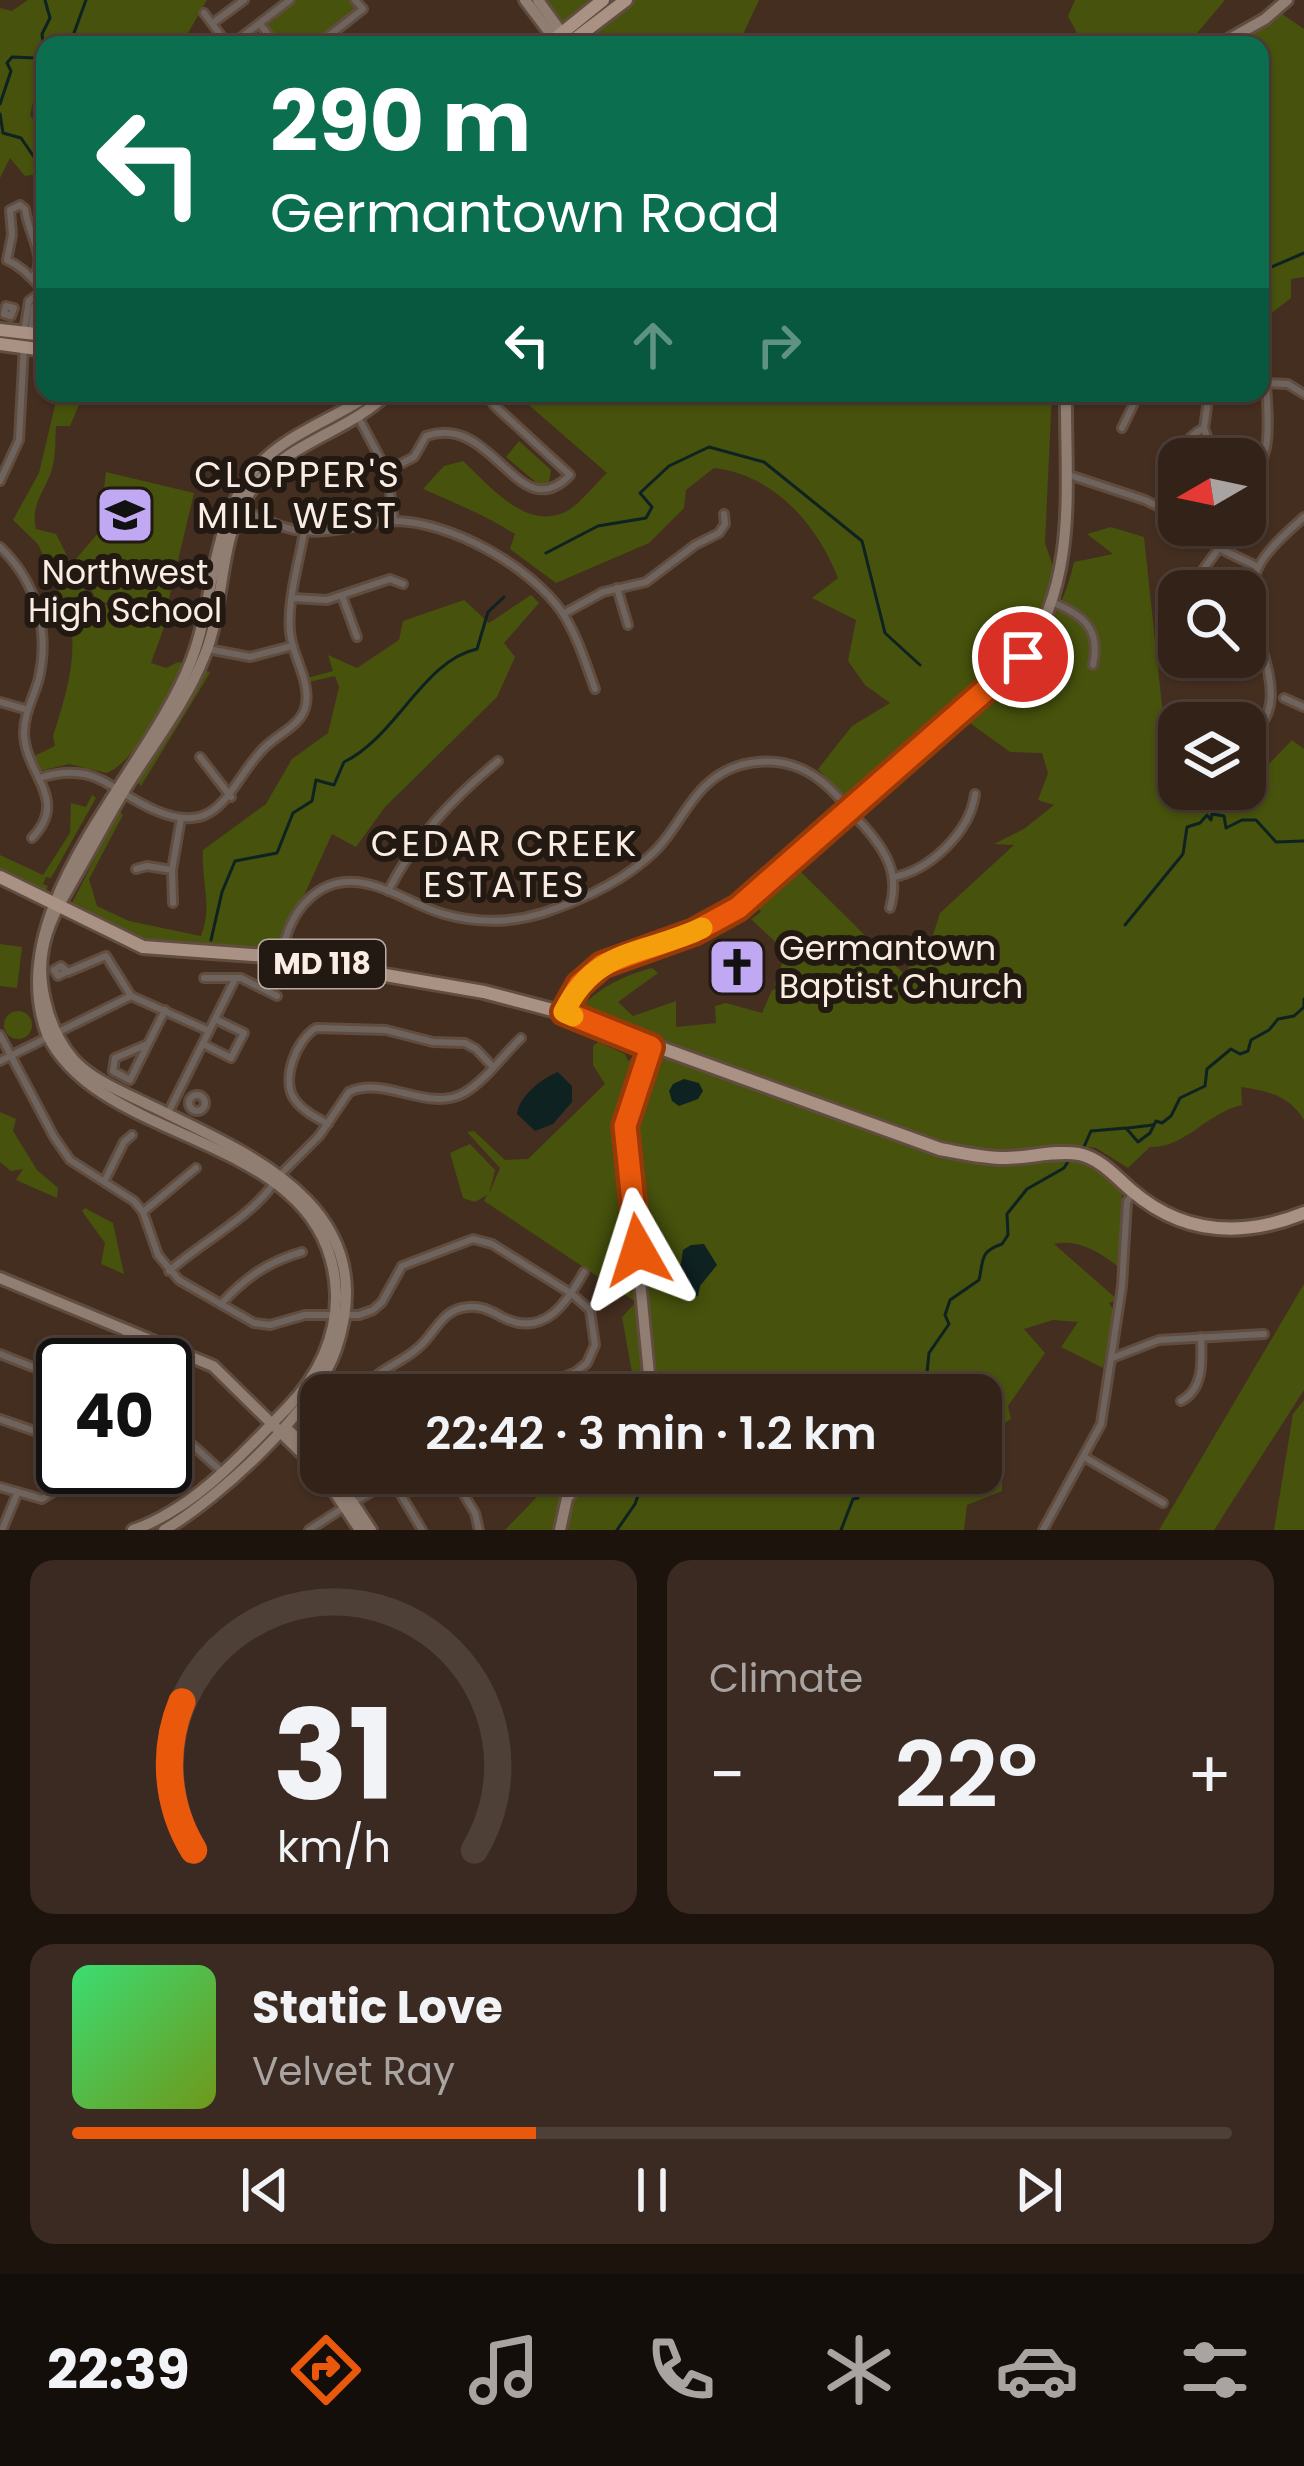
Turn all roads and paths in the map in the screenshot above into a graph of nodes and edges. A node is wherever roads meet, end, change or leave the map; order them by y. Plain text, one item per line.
1 (244, 0) edge
2 (355, 0) edge
3 (525, 0) edge
4 (538, 0) edge
5 (603, 0) edge
6 (626, 0) edge
7 (1287, 0) edge
8 (287, 1) edge
9 (233, 3) edge
10 (203, 13) dead end
11 (260, 23) junction
12 (212, 24) junction
13 (222, 36) edge
14 (242, 36) edge
15 (269, 36) edge
16 (329, 36) edge
17 (555, 36) edge
18 (557, 36) edge
19 (566, 36) edge
20 (569, 36) edge
21 (1237, 36) edge
22 (36, 249) edge
23 (3, 261) edge
24 (36, 274) edge
25 (32, 278) junction
26 (36, 282) edge
27 (36, 293) edge
28 (15, 312) dead end
29 (28, 316) junction
30 (0, 330) edge
31 (31, 338) edge
32 (0, 344) edge
33 (1269, 382) edge
34 (1304, 394) edge
35 (364, 402) edge
36 (372, 402) edge
37 (492, 402) edge
38 (1066, 402) edge
39 (1134, 402) edge
40 (1208, 402) edge
41 (1265, 402) edge
42 (355, 411) junction
43 (1122, 428) dead end
44 (1204, 428) junction
45 (1190, 438) edge
46 (1206, 438) edge
47 (1266, 452) edge
48 (387, 471) junction
49 (1066, 474) junction
50 (0, 481) edge
51 (236, 506) junction
52 (1158, 506) edge
53 (724, 514) dead end
54 (1304, 517) edge
55 (394, 521) junction
56 (304, 532) junction
57 (1216, 546) edge
58 (0, 548) edge
59 (1219, 548) junction
60 (1258, 567) junction
61 (1203, 570) edge
62 (1258, 570) edge
63 (403, 584) dead end
64 (617, 588) junction
65 (342, 596) junction
66 (293, 598) junction
67 (1054, 603) junction
68 (563, 614) junction
69 (628, 625) dead end
70 (357, 637) dead end
71 (1266, 639) edge
72 (292, 646) junction
73 (202, 647) junction
74 (1276, 654) dead end
75 (1093, 664) dead end
76 (1284, 686) dead end
77 (595, 689) dead end
78 (1284, 698) junction
79 (0, 701) edge
80 (1304, 707) edge
81 (28, 710) junction
82 (1266, 723) edge
83 (200, 757) dead end
84 (498, 761) dead end
85 (39, 778) junction
86 (119, 789) junction
87 (975, 794) dead end
88 (231, 797) junction
89 (850, 812) junction
90 (182, 818) junction
91 (32, 838) dead end
92 (136, 869) dead end
93 (172, 870) junction
94 (0, 877) edge
95 (894, 877) junction
96 (388, 891) junction
97 (173, 903) dead end
98 (53, 906) junction
99 (890, 908) dead end
100 (281, 957) junction
101 (64, 973) dead end
102 (204, 978) dead end
103 (235, 979) junction
104 (131, 996) junction
105 (277, 996) dead end
106 (165, 1010) junction
107 (564, 1012) junction
108 (215, 1019) junction
109 (209, 1031) junction
110 (52, 1034) junction
111 (0, 1035) edge
112 (521, 1038) dead end
113 (148, 1044) junction
114 (202, 1044) junction
115 (651, 1047) junction
116 (11, 1056) junction
117 (0, 1061) edge
118 (492, 1066) junction
119 (181, 1087) junction
120 (194, 1096) dead end
121 (165, 1118) junction
122 (328, 1124) junction
123 (132, 1135) dead end
124 (196, 1168) dead end
125 (278, 1177) junction
126 (105, 1180) junction
127 (1133, 1192) junction
128 (143, 1212) junction
129 (1304, 1213) edge
130 (302, 1252) dead end
131 (169, 1271) junction
132 (584, 1273) dead end
133 (0, 1278) edge
134 (572, 1294) junction
135 (220, 1304) junction
136 (339, 1314) junction
137 (128, 1330) junction
138 (1264, 1334) dead end
139 (1201, 1337) junction
140 (124, 1338) edge
141 (0, 1354) edge
142 (1112, 1358) junction
143 (36, 1368) edge
144 (380, 1374) edge
145 (568, 1374) edge
146 (649, 1374) edge
147 (1181, 1401) dead end
148 (295, 1415) junction
149 (0, 1419) edge
150 (280, 1427) junction
151 (36, 1432) edge
152 (300, 1439) joint
153 (192, 1445) edge
154 (300, 1449) edge
155 (1086, 1458) junction
156 (221, 1471) junction
157 (0, 1486) edge
158 (17, 1494) junction
159 (51, 1494) edge
160 (341, 1494) edge
161 (344, 1494) edge
162 (365, 1494) edge
163 (400, 1494) edge
164 (464, 1494) edge
165 (571, 1494) edge
166 (1163, 1503) dead end
167 (350, 1504) junction
168 (152, 1527) edge
169 (2, 1530) edge
170 (133, 1530) edge
171 (164, 1530) edge
172 (309, 1530) edge
173 (360, 1530) edge
174 (371, 1530) edge
175 (422, 1530) edge
176 (479, 1530) edge
177 (560, 1530) edge
178 (1043, 1530) edge

1 - 9 street
2 - 16 street
3 - 17 street
4 - 18 street
5 - 19 main road
6 - 20 main road
7 - 21 street
8 - 11 street
9 - 12 street
10 - 12 street
11 - 14 street
11 - 15 street
12 - 13 street
22 - 23 street
23 - 25 street
24 - 25 street
25 - 26 street
27 - 29 street
28 - 29 street
29 - 31 street
30 - 31 main road
31 - 32 main road
31 - 50 street
33 - 34 street
35 - 42 street
36 - 42 street
37 - 48 street
38 - 49 street
39 - 43 street
40 - 44 street
41 - 47 street
42 - 48 street
42 - 51 street
44 - 45 street
44 - 46 street
48 - 55 street
49 - 52 street
49 - 67 street
51 - 56 street
51 - 73 street
53 - 64 street
54 - 60 street
55 - 56 street
55 - 68 street
56 - 66 street
57 - 59 street
58 - 81 street
59 - 60 street
59 - 61 street
60 - 62 street
63 - 65 street
64 - 68 street
64 - 69 street
65 - 66 street
65 - 70 street
66 - 72 street
67 - 75 street
67 - 89 street
68 - 77 street
71 - 74 street
72 - 73 street
72 - 88 street
73 - 86 street
76 - 78 street
78 - 80 street
78 - 82 street
79 - 81 street
81 - 85 street
83 - 88 street
84 - 96 street
85 - 86 street
85 - 91 street
86 - 90 street
86 - 98 street
87 - 95 street
88 - 90 street
89 - 95 street
89 - 96 street
89 - 107 street
90 - 93 street
92 - 93 street
93 - 97 street
94 - 98 main road, MD 118
95 - 99 street
96 - 100 street
98 - 100 main road, MD 118
98 - 110 street
100 - 107 main road, MD 118
101 - 104 street
102 - 103 street
103 - 105 street
103 - 108 street
104 - 106 street
104 - 110 street
106 - 109 street
106 - 113 street
107 - 115 main road, MD 118
108 - 109 street
108 - 114 street
109 - 114 street
110 - 116 street
110 - 121 street
111 - 116 street
112 - 118 street
113 - 113 street
114 - 119 street
115 - 127 main road, MD 118
115 - 146 street
116 - 117 street
116 - 126 street
118 - 122 street
118 - 122 street
119 - 120 street
119 - 121 street
121 - 125 street
122 - 125 street
123 - 126 street
124 - 128 street
125 - 131 street
125 - 136 street
126 - 128 street
127 - 129 main road, MD 118
127 - 142 street
128 - 131 street
130 - 135 street
131 - 135 street
132 - 134 street
133 - 137 street
134 - 136 street
134 - 144 street
134 - 145 street
135 - 136 street
136 - 148 street
136 - 150 street
137 - 140 street
137 - 150 street
138 - 139 street
139 - 142 street
139 - 147 street
141 - 143 street
142 - 155 street
148 - 150 street
148 - 152 street
149 - 151 street
150 - 152 street
150 - 154 street
150 - 156 street
150 - 171 street
153 - 156 street
155 - 166 street
155 - 178 street
156 - 168 street
157 - 158 street
158 - 159 street
158 - 169 street
160 - 167 street
161 - 167 street
162 - 167 street
163 - 175 street
164 - 176 street
165 - 177 street
167 - 172 street
167 - 173 street
167 - 174 street
168 - 170 street

